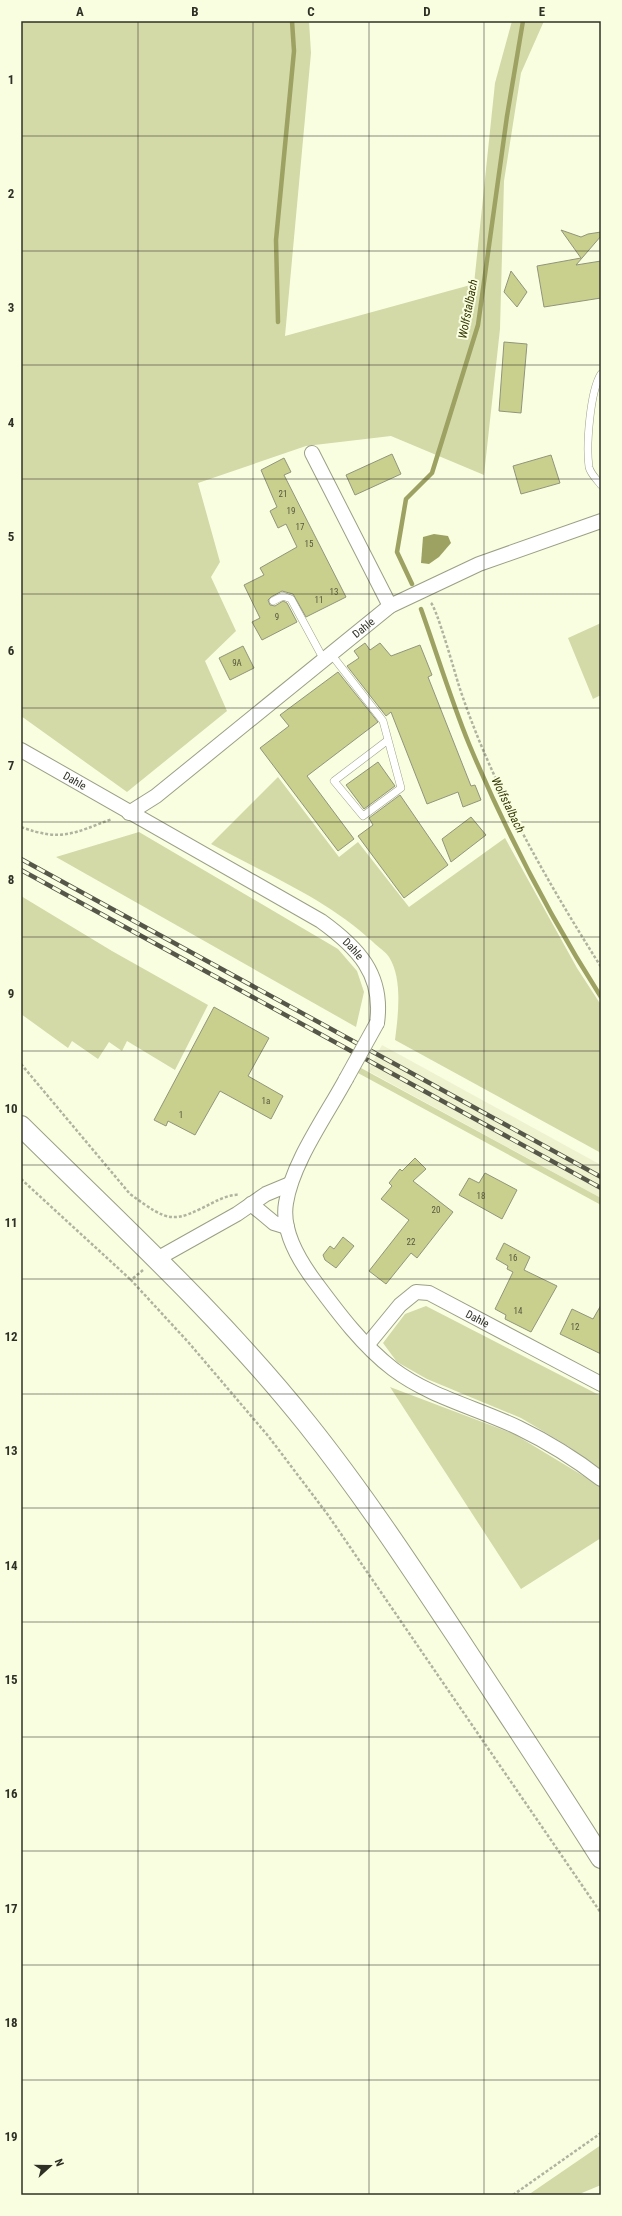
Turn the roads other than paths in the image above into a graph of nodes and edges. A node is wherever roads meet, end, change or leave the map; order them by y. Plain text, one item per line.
1 (601, 374) edge
2 (312, 453) dead end
3 (601, 485) edge
4 (601, 521) edge
5 (273, 601) dead end
6 (390, 606) junction
7 (328, 657) junction
8 (388, 740) junction
9 (21, 750) edge
10 (129, 813) junction
11 (21, 1126) edge
12 (290, 1184) junction
13 (251, 1204) junction
14 (287, 1227) junction
15 (155, 1260) junction
16 (368, 1344) junction
17 (601, 1384) edge
18 (601, 1479) edge
19 (601, 1858) edge

1 - 3 lane
2 - 6 street
4 - 6 street, Dahle
5 - 7 lane
6 - 7 street, Dahle
7 - 8 lane
7 - 10 street, Dahle
8 - 8 lane
9 - 10 street, Dahle
10 - 12 street, Dahle, bridge
11 - 15 main road
12 - 13 street
12 - 14 street, Dahle
13 - 14 street
13 - 15 street
14 - 16 street, Dahle
15 - 19 main road
16 - 17 street, Dahle
16 - 18 street, Dahle

